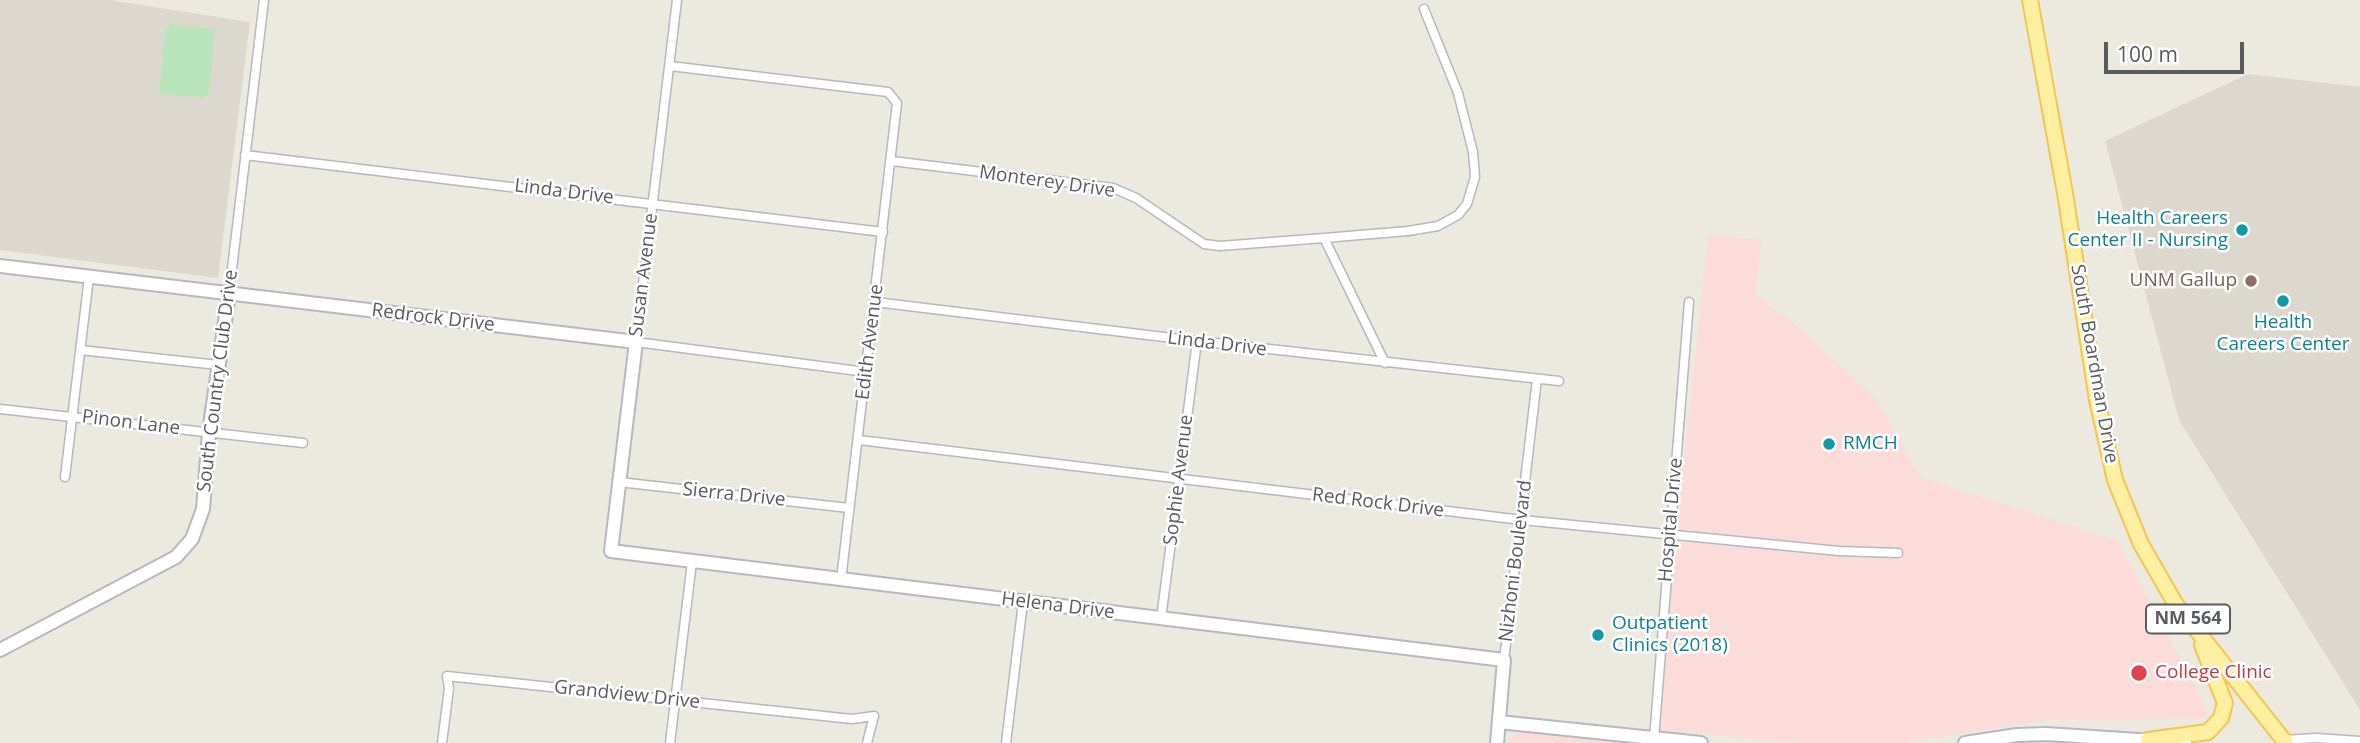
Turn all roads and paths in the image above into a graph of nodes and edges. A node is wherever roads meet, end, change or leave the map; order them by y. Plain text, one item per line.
1 (264, 0) edge
2 (677, 0) edge
3 (2030, 0) edge
4 (1424, 9) dead end
5 (670, 66) junction
6 (245, 155) junction
7 (892, 161) junction
8 (653, 203) junction
9 (883, 232) junction
10 (1324, 238) junction
11 (0, 267) edge
12 (89, 277) junction
13 (229, 294) junction
14 (875, 302) junction
15 (1689, 302) dead end
16 (1197, 341) junction
17 (636, 342) junction
18 (80, 350) junction
19 (1385, 363) junction
20 (218, 365) junction
21 (866, 372) junction
22 (1537, 379) junction
23 (1559, 381) dead end
24 (0, 409) edge
25 (72, 416) junction
26 (209, 432) junction
27 (859, 440) junction
28 (303, 443) dead end
29 (65, 477) dead end
30 (1179, 480) junction
31 (619, 482) junction
32 (849, 508) junction
33 (1522, 520) junction
34 (1670, 534) junction
35 (611, 551) joint
36 (1898, 553) dead end
37 (692, 562) junction
38 (841, 580) junction
39 (1023, 602) junction
40 (1161, 619) junction
41 (2195, 628) junction
42 (0, 650) edge
43 (1504, 660) junction
44 (674, 700) junction
45 (1499, 722) junction
46 (1654, 739) junction
47 (2045, 739) edge
48 (2148, 740) junction
49 (2360, 741) edge
50 (2282, 742) edge
51 (442, 743) edge
52 (670, 743) edge
53 (867, 743) edge
54 (1006, 743) edge
55 (1497, 743) edge
56 (1701, 743) edge
57 (1965, 743) edge
58 (2185, 743) edge

1 - 6 street, South Country Club Drive
2 - 5 street, Susan Avenue
3 - 41 main road, South Boardman Drive / NM 564
4 - 10 street, Monterey Drive
5 - 7 street, Edith Avenue
5 - 8 street, Susan Avenue
6 - 8 street, Linda Drive
6 - 13 street, South Country Club Drive
7 - 9 street, Edith Avenue
7 - 10 street, Monterey Drive
8 - 9 street, Linda Drive
8 - 17 street, Susan Avenue
9 - 14 street, Edith Avenue
10 - 19 street
11 - 12 main road, Redrock Drive
12 - 13 main road, Redrock Drive
12 - 18 street
13 - 17 main road, Redrock Drive
13 - 20 main road, South Country Club Drive
14 - 16 street, Linda Drive
14 - 21 street, Edith Avenue
15 - 34 street, Hospital Drive
16 - 19 street, Linda Drive
16 - 30 street, Sophie Avenue
17 - 21 street, Redrock Drive
17 - 31 main road, Susan Avenue
18 - 20 street
18 - 25 street
19 - 22 street, Linda Drive
20 - 26 main road, South Country Club Drive
21 - 27 street, Edith Avenue
22 - 23 street, Linda Drive
22 - 33 street, Nizhoni Boulevard
24 - 25 street, Pinon Lane
25 - 26 street, Pinon Lane
25 - 29 street
26 - 28 street, Pinon Lane
26 - 42 main road, South Country Club Drive
27 - 30 street, Red Rock Drive
27 - 32 street, Edith Avenue
30 - 33 street, Red Rock Drive
30 - 40 street, Sophie Avenue
31 - 32 street, Sierra Drive
31 - 35 main road, Susan Avenue
32 - 38 street, Edith Avenue
33 - 34 street, Red Rock Drive
33 - 43 street, Nizhoni Boulevard
34 - 36 street, Red Rock Drive
34 - 46 street, Hospital Drive
35 - 37 main road, Helena Drive
37 - 38 main road, Helena Drive
37 - 44 street
38 - 39 main road, Helena Drive
39 - 40 main road, Helena Drive
39 - 54 street
40 - 43 main road, Helena Drive
41 - 48 main road
41 - 50 main road, NM 564
43 - 45 main road, Nizhoni Boulevard
44 - 51 street, Grandview Drive
44 - 52 street
44 - 53 street, Grandview Drive
45 - 46 main road
45 - 55 main road, Nizhoni Boulevard
46 - 56 main road
47 - 48 main road
47 - 57 main road
48 - 58 main road
49 - 50 street

